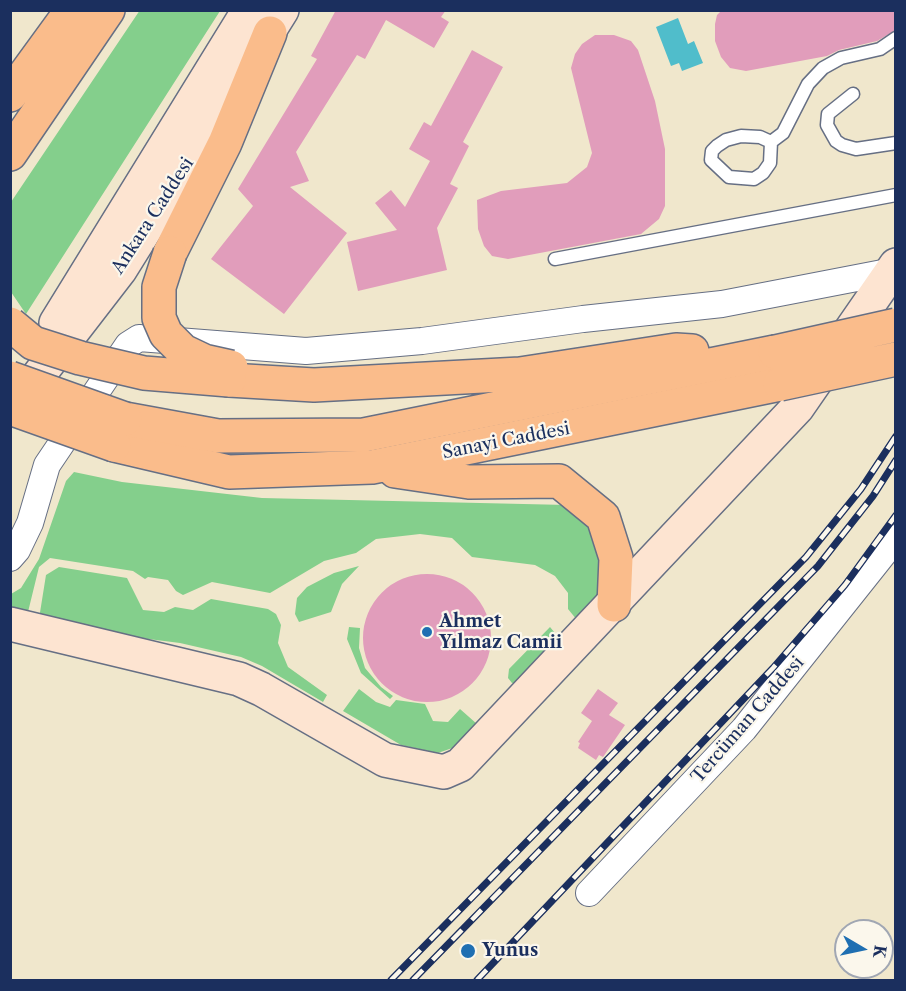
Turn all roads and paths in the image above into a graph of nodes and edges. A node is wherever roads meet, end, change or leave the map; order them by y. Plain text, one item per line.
1 (72, 10) edge
2 (108, 10) edge
3 (267, 18) edge
4 (896, 38) edge
5 (853, 94) dead end
6 (10, 95) edge
7 (771, 142) junction
8 (896, 143) edge
9 (10, 154) edge
10 (896, 195) edge
11 (555, 259) dead end
12 (894, 268) edge
13 (10, 324) edge
14 (896, 325) edge
15 (775, 352) junction
16 (896, 359) edge
17 (230, 374) junction
18 (10, 378) edge
19 (10, 398) edge
20 (10, 408) edge
21 (10, 412) edge
22 (10, 423) edge
23 (119, 432) junction
24 (372, 467) junction
25 (896, 538) edge
26 (10, 558) edge
27 (614, 605) junction
28 (10, 624) edge
29 (589, 893) dead end

1 - 6 main road
2 - 9 main road
3 - 17 main road, bridge
3 - 19 main road, Ankara Caddesi
3 - 21 main road, Ankara Caddesi
4 - 7 lane
5 - 8 lane
7 - 7 lane
10 - 11 lane
12 - 26 street
12 - 27 main road
13 - 17 main road, bridge
14 - 15 main road, bridge
15 - 17 main road
15 - 23 main road
16 - 24 main road, Sanayi Caddesi, bridge
18 - 23 main road, bridge
20 - 23 main road, bridge
22 - 23 main road, bridge
23 - 24 main road, Sanayi Caddesi
24 - 27 main road
25 - 29 street, Tercüman Caddesi
27 - 28 main road

